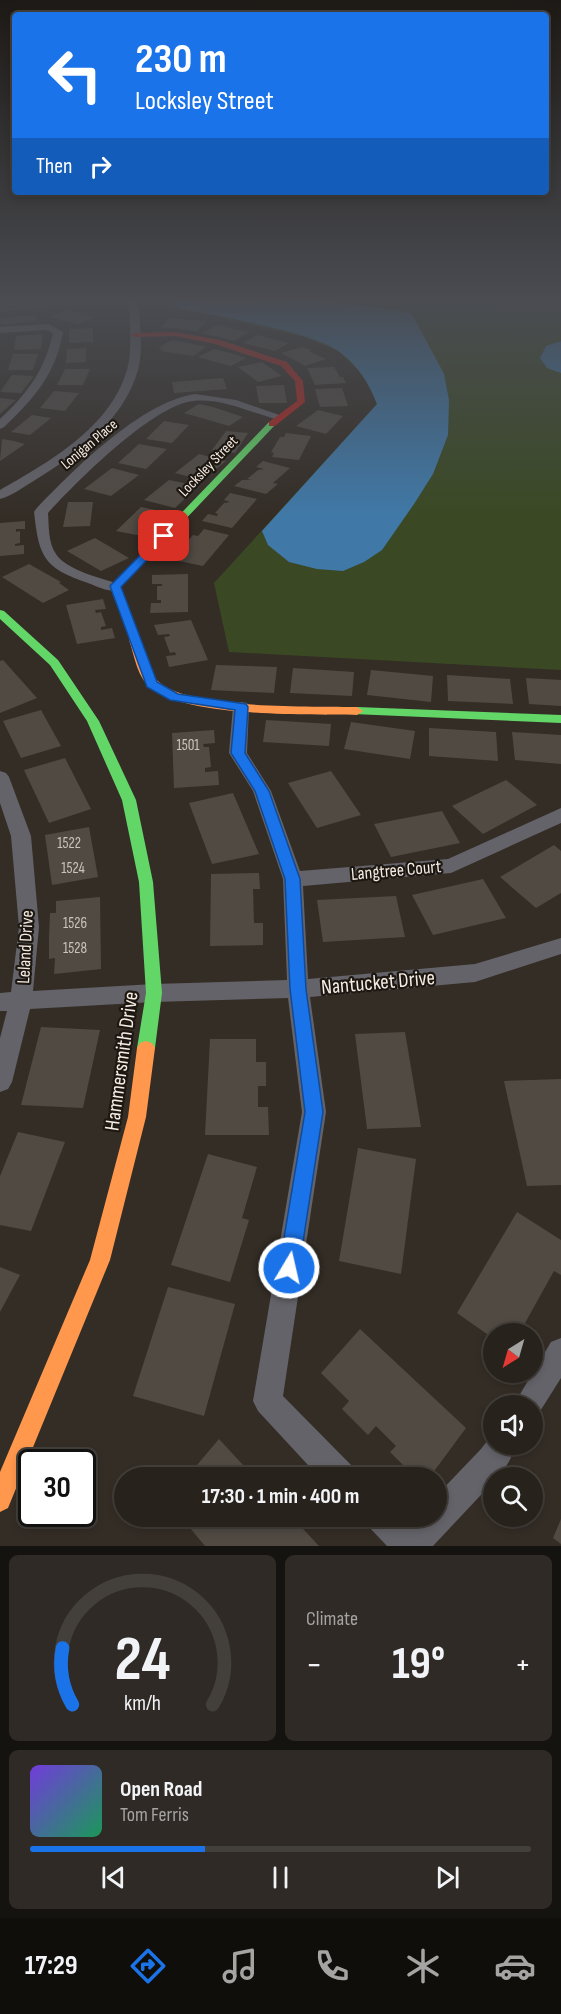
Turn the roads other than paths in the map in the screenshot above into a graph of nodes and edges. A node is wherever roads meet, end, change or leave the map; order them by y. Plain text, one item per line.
1 (46, 373) edge
2 (131, 373) edge
3 (292, 373) edge
4 (279, 417) junction
5 (0, 425) edge
6 (0, 495) edge
7 (115, 586) junction
8 (0, 613) edge
9 (241, 707) junction
10 (561, 718) edge
11 (0, 777) edge
12 (561, 815) edge
13 (293, 879) junction
14 (561, 946) edge
15 (298, 989) junction
16 (154, 993) junction
17 (11, 1002) edge
18 (0, 1082) edge
19 (561, 1352) edge
20 (534, 1395) edge
21 (495, 1455) edge
22 (331, 1467) edge
23 (0, 1500) edge
24 (391, 1527) edge
25 (410, 1546) edge

1 - 5 street
2 - 6 street
3 - 4 street, Locksley Street
4 - 7 street, Locksley Street
4 - 7 street, Lonigan Place
7 - 9 street
8 - 16 street, Hammersmith Drive
9 - 10 street
9 - 13 street
11 - 17 street, Leland Drive
12 - 13 street, Langtree Court
13 - 15 street
14 - 15 street, Nantucket Drive
15 - 16 street, Nantucket Drive
15 - 22 street
16 - 17 street, Nantucket Drive
16 - 23 street, Hammersmith Drive
17 - 18 street, Leland Drive
19 - 20 street
21 - 25 street
24 - 25 street

